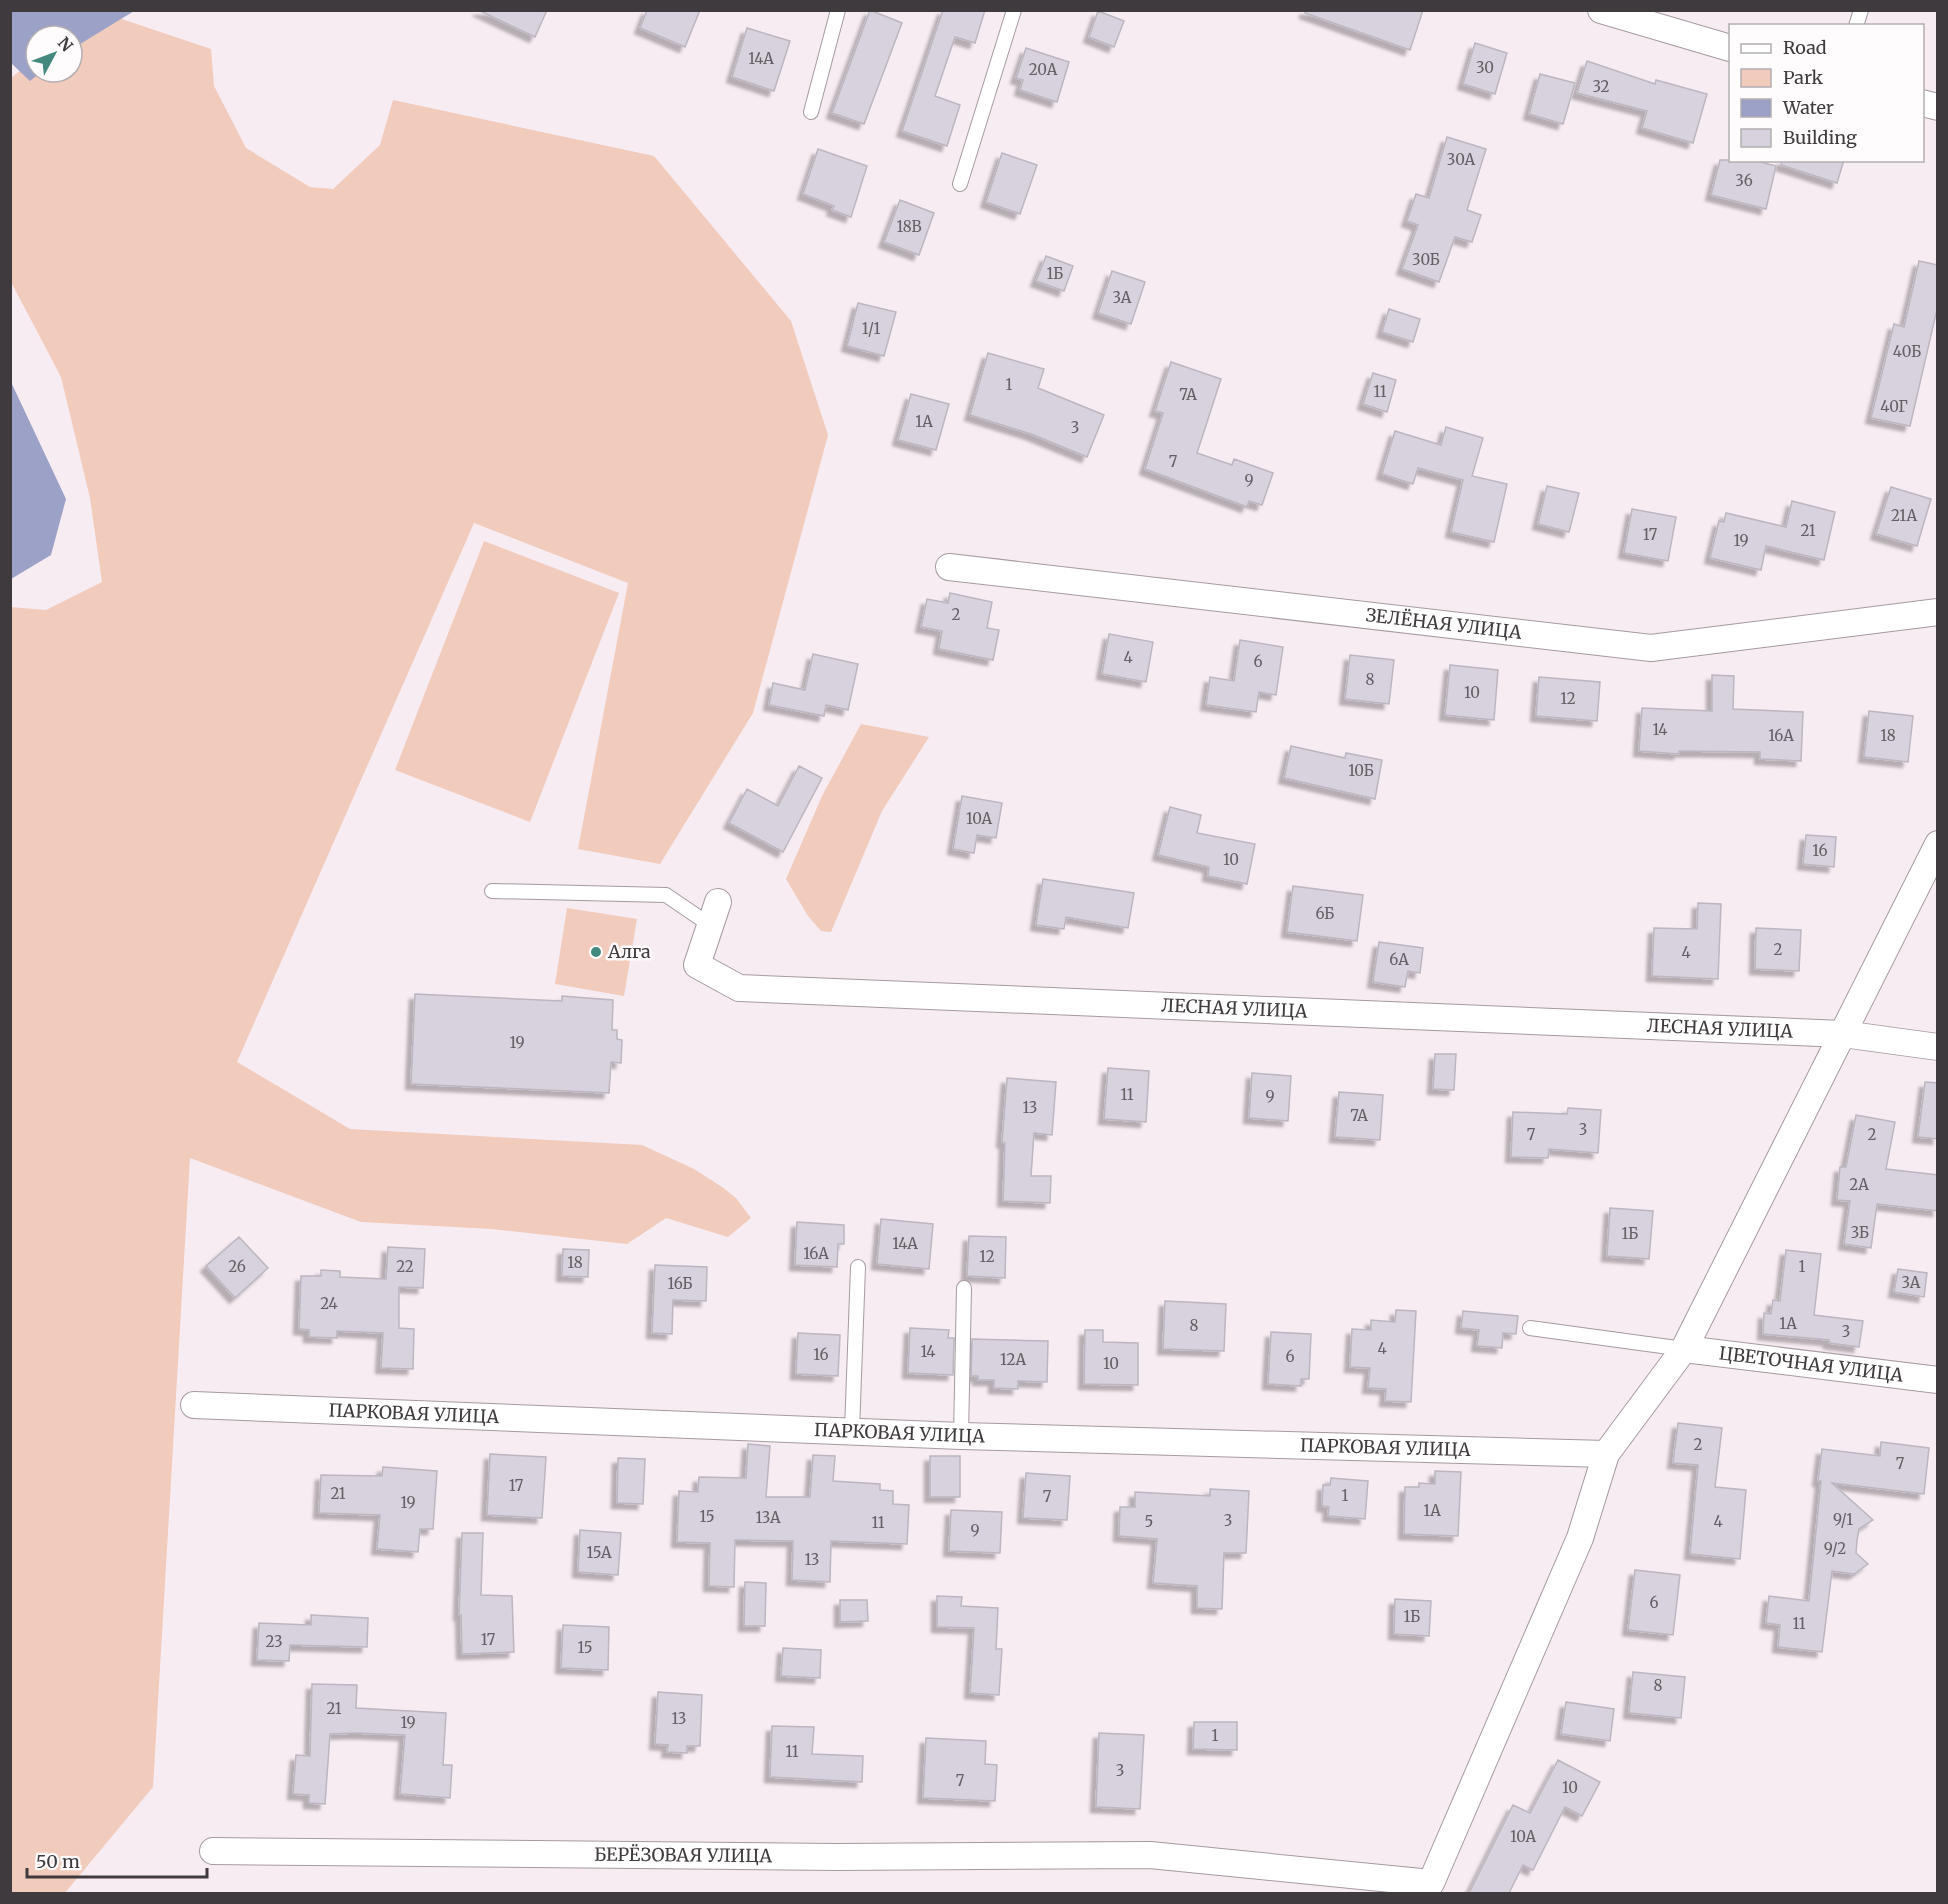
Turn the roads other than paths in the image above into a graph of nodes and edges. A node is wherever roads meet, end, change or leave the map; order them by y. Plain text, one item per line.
1 (838, 10) edge
2 (1014, 10) edge
3 (1601, 10) edge
4 (1646, 17) edge
5 (1729, 47) edge
6 (811, 112) dead end
7 (960, 184) dead end
8 (949, 567) dead end
9 (1938, 612) edge
10 (1938, 844) edge
11 (492, 891) dead end
12 (714, 914) joint
13 (1843, 1034) junction
14 (1938, 1047) edge
15 (858, 1267) dead end
16 (964, 1288) dead end
17 (1530, 1328) dead end
18 (1684, 1349) junction
19 (1938, 1380) edge
20 (194, 1405) dead end
21 (852, 1431) junction
22 (961, 1436) junction
23 (1606, 1454) junction
24 (213, 1851) dead end
25 (1429, 1888) edge

1 - 6 lane
2 - 7 lane
3 - 4 street
4 - 5 street
8 - 9 street, ЗЕЛЁНАЯ УЛИЦА
10 - 13 street
11 - 12 lane
12 - 13 street, ЛЕСНАЯ УЛИЦА
13 - 14 street
13 - 18 street
15 - 21 lane
16 - 22 lane
17 - 18 lane
18 - 19 street, ЦВЕТОЧНАЯ УЛИЦА
18 - 23 street
20 - 21 street, ПАРКОВАЯ УЛИЦА
21 - 22 street, ПАРКОВАЯ УЛИЦА
22 - 23 street, ПАРКОВАЯ УЛИЦА
23 - 25 street
24 - 25 street, БЕРЁЗОВАЯ УЛИЦА

